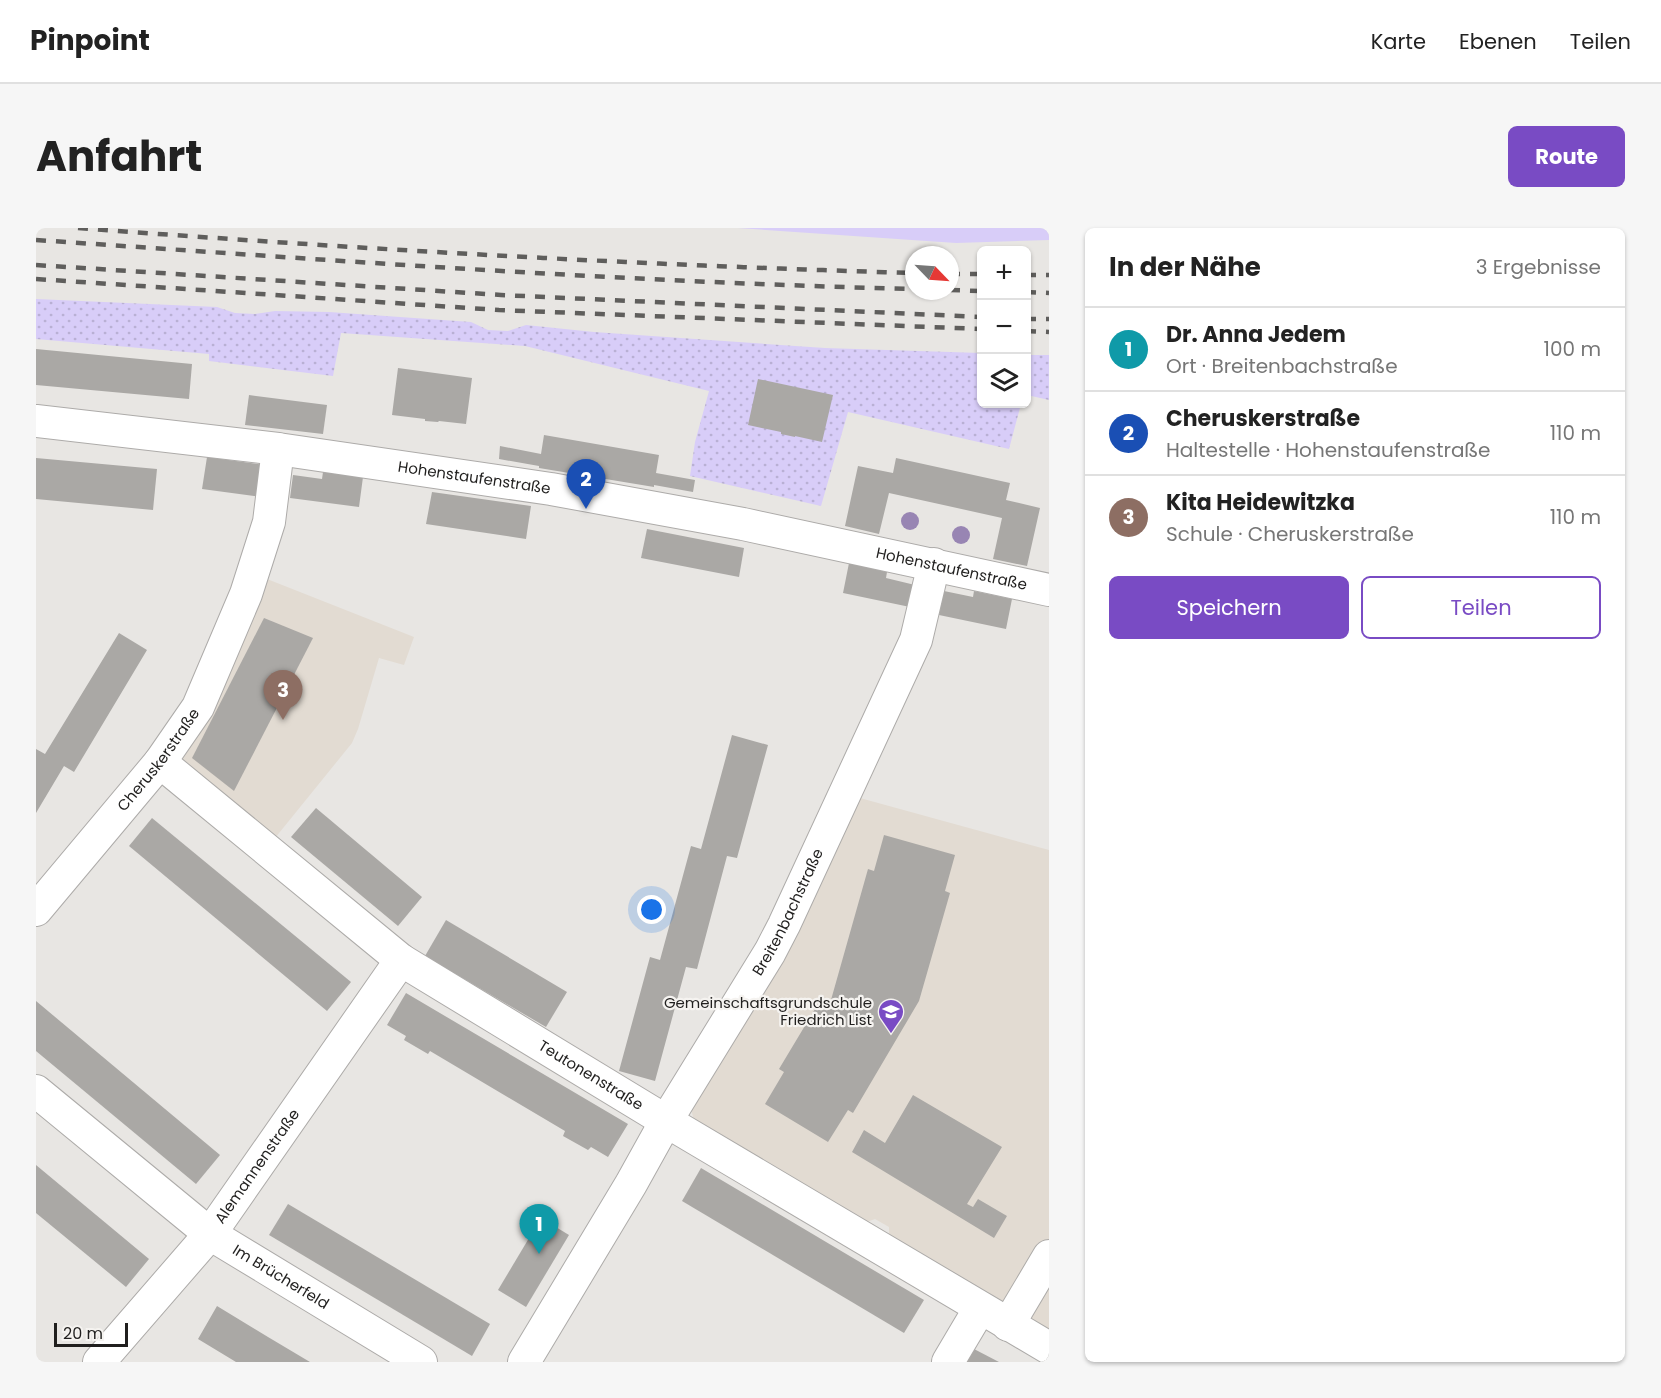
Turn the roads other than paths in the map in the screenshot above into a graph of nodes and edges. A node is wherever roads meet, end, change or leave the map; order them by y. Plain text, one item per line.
1 (36, 421) edge
2 (278, 449) junction
3 (934, 564) junction
4 (1049, 590) edge
5 (160, 762) junction
6 (36, 910) edge
7 (401, 960) junction
8 (36, 1091) edge
9 (666, 1121) junction
10 (210, 1234) junction
11 (1049, 1256) edge
12 (980, 1308) junction
13 (1008, 1324) junction
14 (1049, 1348) edge
15 (99, 1362) edge
16 (421, 1362) edge
17 (524, 1362) edge
18 (948, 1362) edge

1 - 2 street, Hohenstaufenstraße
2 - 3 street, Hohenstaufenstraße
2 - 5 street, Cheruskerstraße
3 - 4 street, Hohenstaufenstraße
3 - 9 street, Breitenbachstraße
5 - 6 street, Cheruskerstraße
5 - 7 street, Teutonenstraße
7 - 9 street, Teutonenstraße
7 - 10 street, Alemannenstraße
8 - 10 street, Im Brücherfeld
9 - 12 street, Teutonenstraße
9 - 17 street, Breitenbachstraße
10 - 15 street, Alemannenstraße
10 - 16 street, Im Brücherfeld
11 - 13 street
12 - 13 street, Teutonenstraße
12 - 18 street
13 - 14 street, Teutonenstraße

